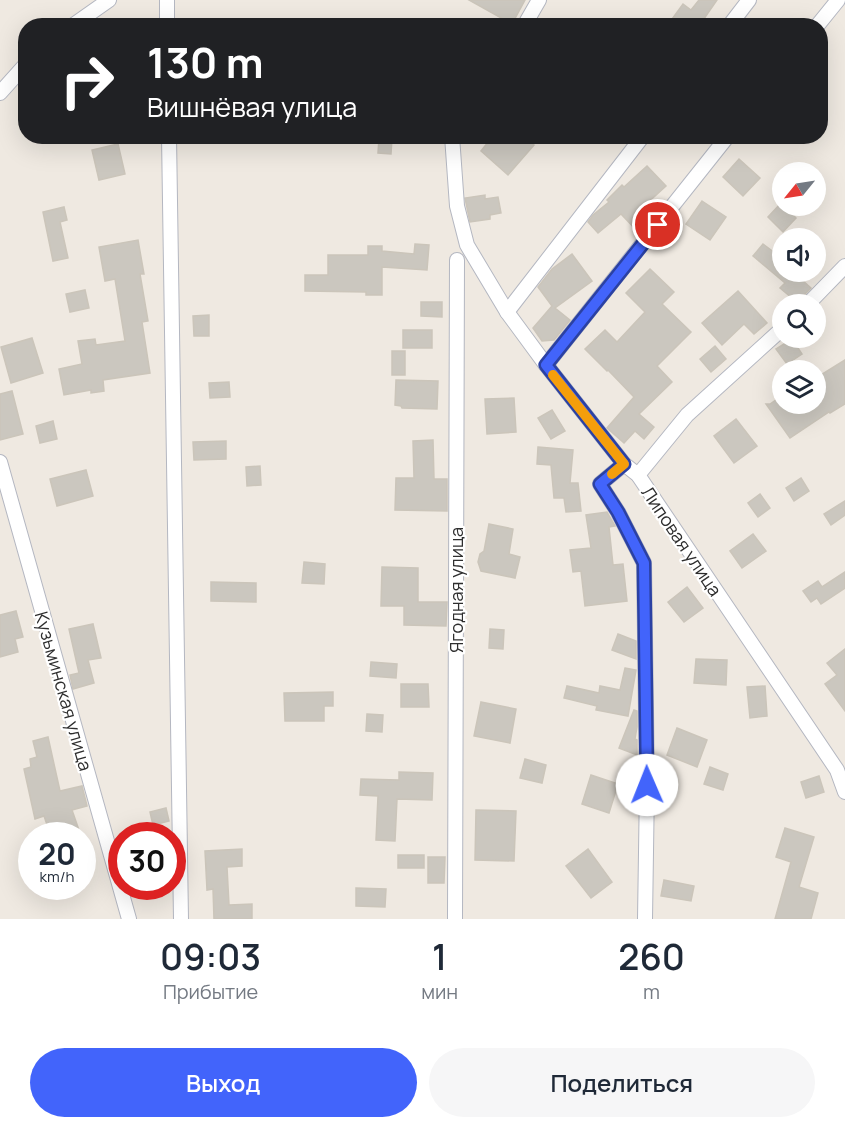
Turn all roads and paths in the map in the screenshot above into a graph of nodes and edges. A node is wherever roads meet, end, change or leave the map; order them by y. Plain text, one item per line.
1 (110, 0) edge
2 (167, 0) edge
3 (539, 0) edge
4 (749, 0) edge
5 (837, 0) edge
6 (84, 18) edge
7 (167, 18) edge
8 (529, 18) edge
9 (735, 18) edge
10 (823, 18) edge
11 (18, 73) edge
12 (0, 93) edge
13 (169, 144) edge
14 (453, 144) edge
15 (637, 144) edge
16 (722, 144) edge
17 (457, 260) dead end
18 (845, 266) edge
19 (818, 294) edge
20 (507, 312) junction
21 (772, 338) edge
22 (546, 365) junction
23 (0, 462) edge
24 (624, 464) junction
25 (638, 476) junction
26 (841, 766) edge
27 (845, 792) edge
28 (129, 919) edge
29 (181, 919) edge
30 (455, 919) edge
31 (645, 919) edge

1 - 6 street
2 - 7 street
3 - 8 street
4 - 9 street
5 - 10 street
11 - 12 street
13 - 29 street
14 - 20 street, Липовая улица
15 - 20 street
16 - 22 street
17 - 30 street, Ягодная улица
18 - 19 street
20 - 22 street, Липовая улица
21 - 25 street
22 - 24 street, Липовая улица
23 - 28 street, Кузьминская улица
24 - 25 street, Липовая улица
24 - 31 street
25 - 26 street, Липовая улица
26 - 27 street, Липовая улица

